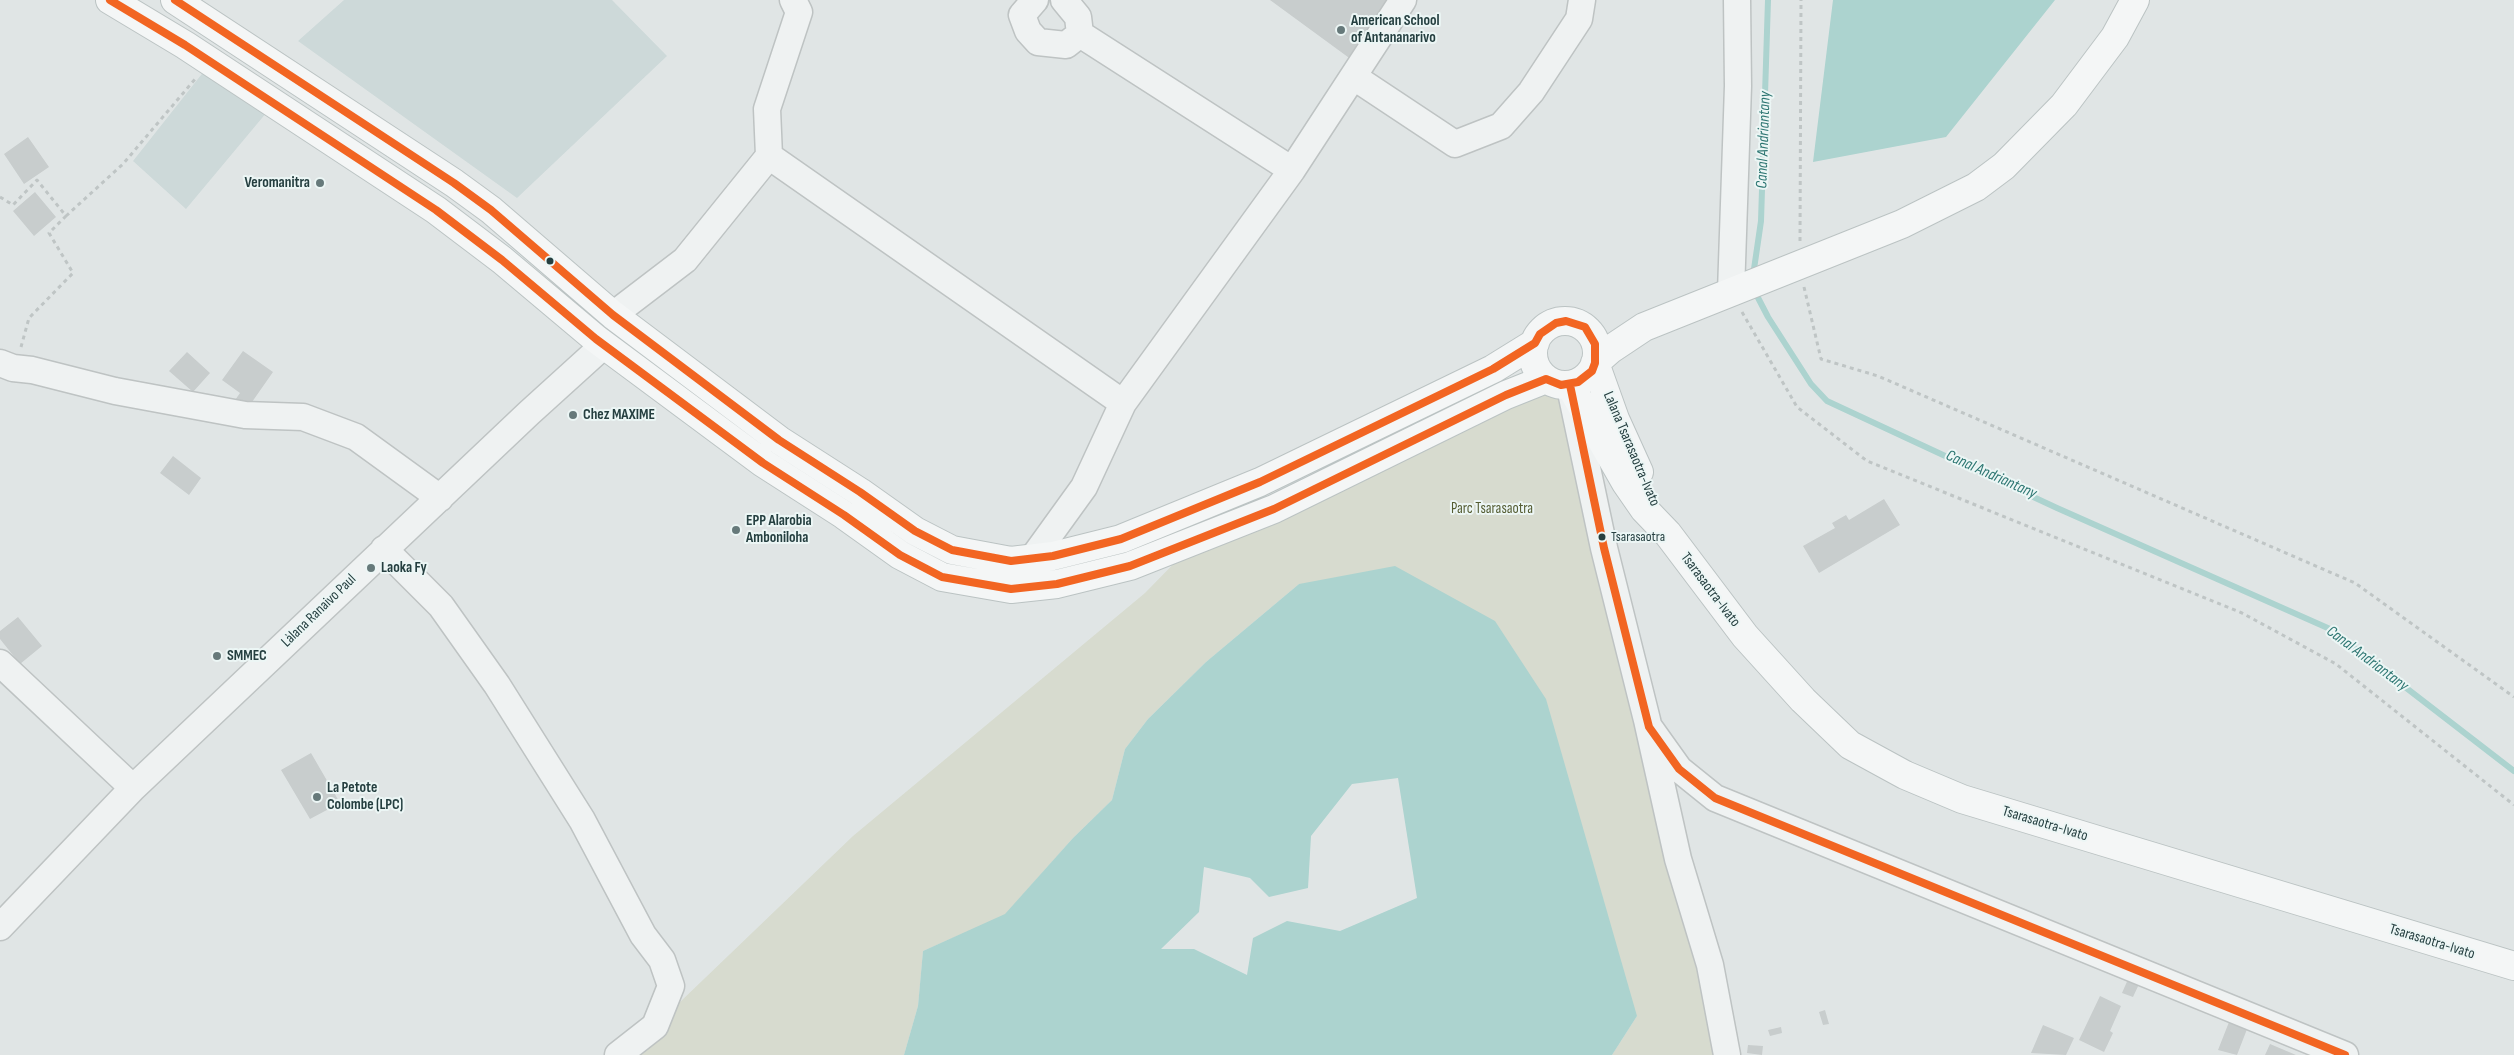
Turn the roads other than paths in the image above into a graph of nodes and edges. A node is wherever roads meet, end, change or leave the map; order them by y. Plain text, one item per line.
1 (110, 0) edge
2 (175, 0) edge
3 (793, 0) edge
4 (1035, 0) edge
5 (1064, 0) edge
6 (1404, 0) edge
7 (1582, 0) edge
8 (1736, 0) edge
9 (2135, 0) edge
10 (1080, 34) junction
11 (1354, 77) junction
12 (769, 156) junction
13 (1292, 170) junction
14 (1730, 292) junction
15 (619, 320) junction
16 (1584, 327) junction
17 (1644, 328) junction
18 (1535, 343) junction
19 (604, 345) junction
20 (1596, 363) junction
21 (7, 366) edge
22 (1558, 382) junction
23 (1123, 402) junction
24 (1631, 489) junction
25 (440, 498) junction
26 (1594, 500) junction
27 (1668, 534) junction
28 (384, 549) junction
29 (1032, 559) junction
30 (0, 663) edge
31 (1648, 727) junction
32 (133, 788) junction
33 (0, 927) edge
34 (2514, 966) edge
35 (2308, 1048) edge
36 (618, 1055) edge
37 (1728, 1055) edge
38 (2345, 1055) edge

1 - 19 main road
2 - 15 main road
3 - 12 street
4 - 10 street
5 - 10 street
6 - 11 street
7 - 11 street
8 - 14 street
9 - 14 main road
10 - 13 street
11 - 13 street
12 - 15 street
12 - 23 street
13 - 23 street
14 - 17 main road
15 - 29 main road
16 - 17 main road
16 - 18 main road
16 - 20 main road
17 - 20 main road
18 - 22 main road
18 - 29 main road
19 - 22 main road
19 - 25 street, Làlana Ranaivo Paul
20 - 22 main road
20 - 27 main road, Lalana Tsarasaotra-Ivato
21 - 25 street
22 - 24 main road, Lalana Tsarasaotra-Ivato
22 - 26 street
23 - 29 street
24 - 26 street
24 - 27 main road, Lalana Tsarasaotra-Ivato
25 - 28 street, Làlana Ranaivo Paul
26 - 31 street
27 - 34 main road, Tsarasaotra-Ivato
28 - 32 street, Làlana Ranaivo Paul
28 - 36 street
30 - 32 street
31 - 35 street
31 - 37 street
32 - 33 street, Làlana Ranaivo Paul
35 - 38 street

